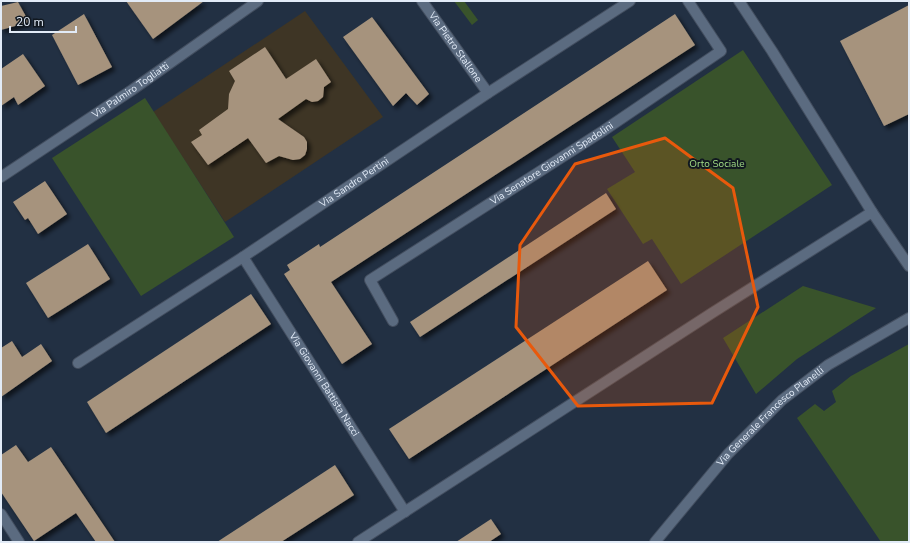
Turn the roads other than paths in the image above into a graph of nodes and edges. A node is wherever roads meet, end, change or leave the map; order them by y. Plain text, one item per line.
1 (258, 1) edge
2 (422, 1) edge
3 (630, 1) edge
4 (688, 1) edge
5 (738, 1) edge
6 (488, 93) junction
7 (1, 177) edge
8 (872, 212) junction
9 (242, 257) junction
10 (909, 266) edge
11 (909, 318) edge
12 (393, 321) dead end
13 (78, 363) dead end
14 (405, 512) junction
15 (1, 514) edge
16 (19, 542) edge
17 (358, 542) edge
18 (655, 542) edge

1 - 7 street, Via Palmiro Togliatti
2 - 6 street, Via Pietro Stallone
3 - 6 street, Via Sandro Pertini
4 - 12 street, Via Senatore Giovanni Spadolini
5 - 8 street
6 - 9 street, Via Sandro Pertini
8 - 10 street
8 - 14 street
9 - 13 street, Via Sandro Pertini
9 - 14 street, Via Giovanni Battista Nacci
11 - 18 street, Via Generale Francesco Planelli
14 - 17 street
15 - 16 street

